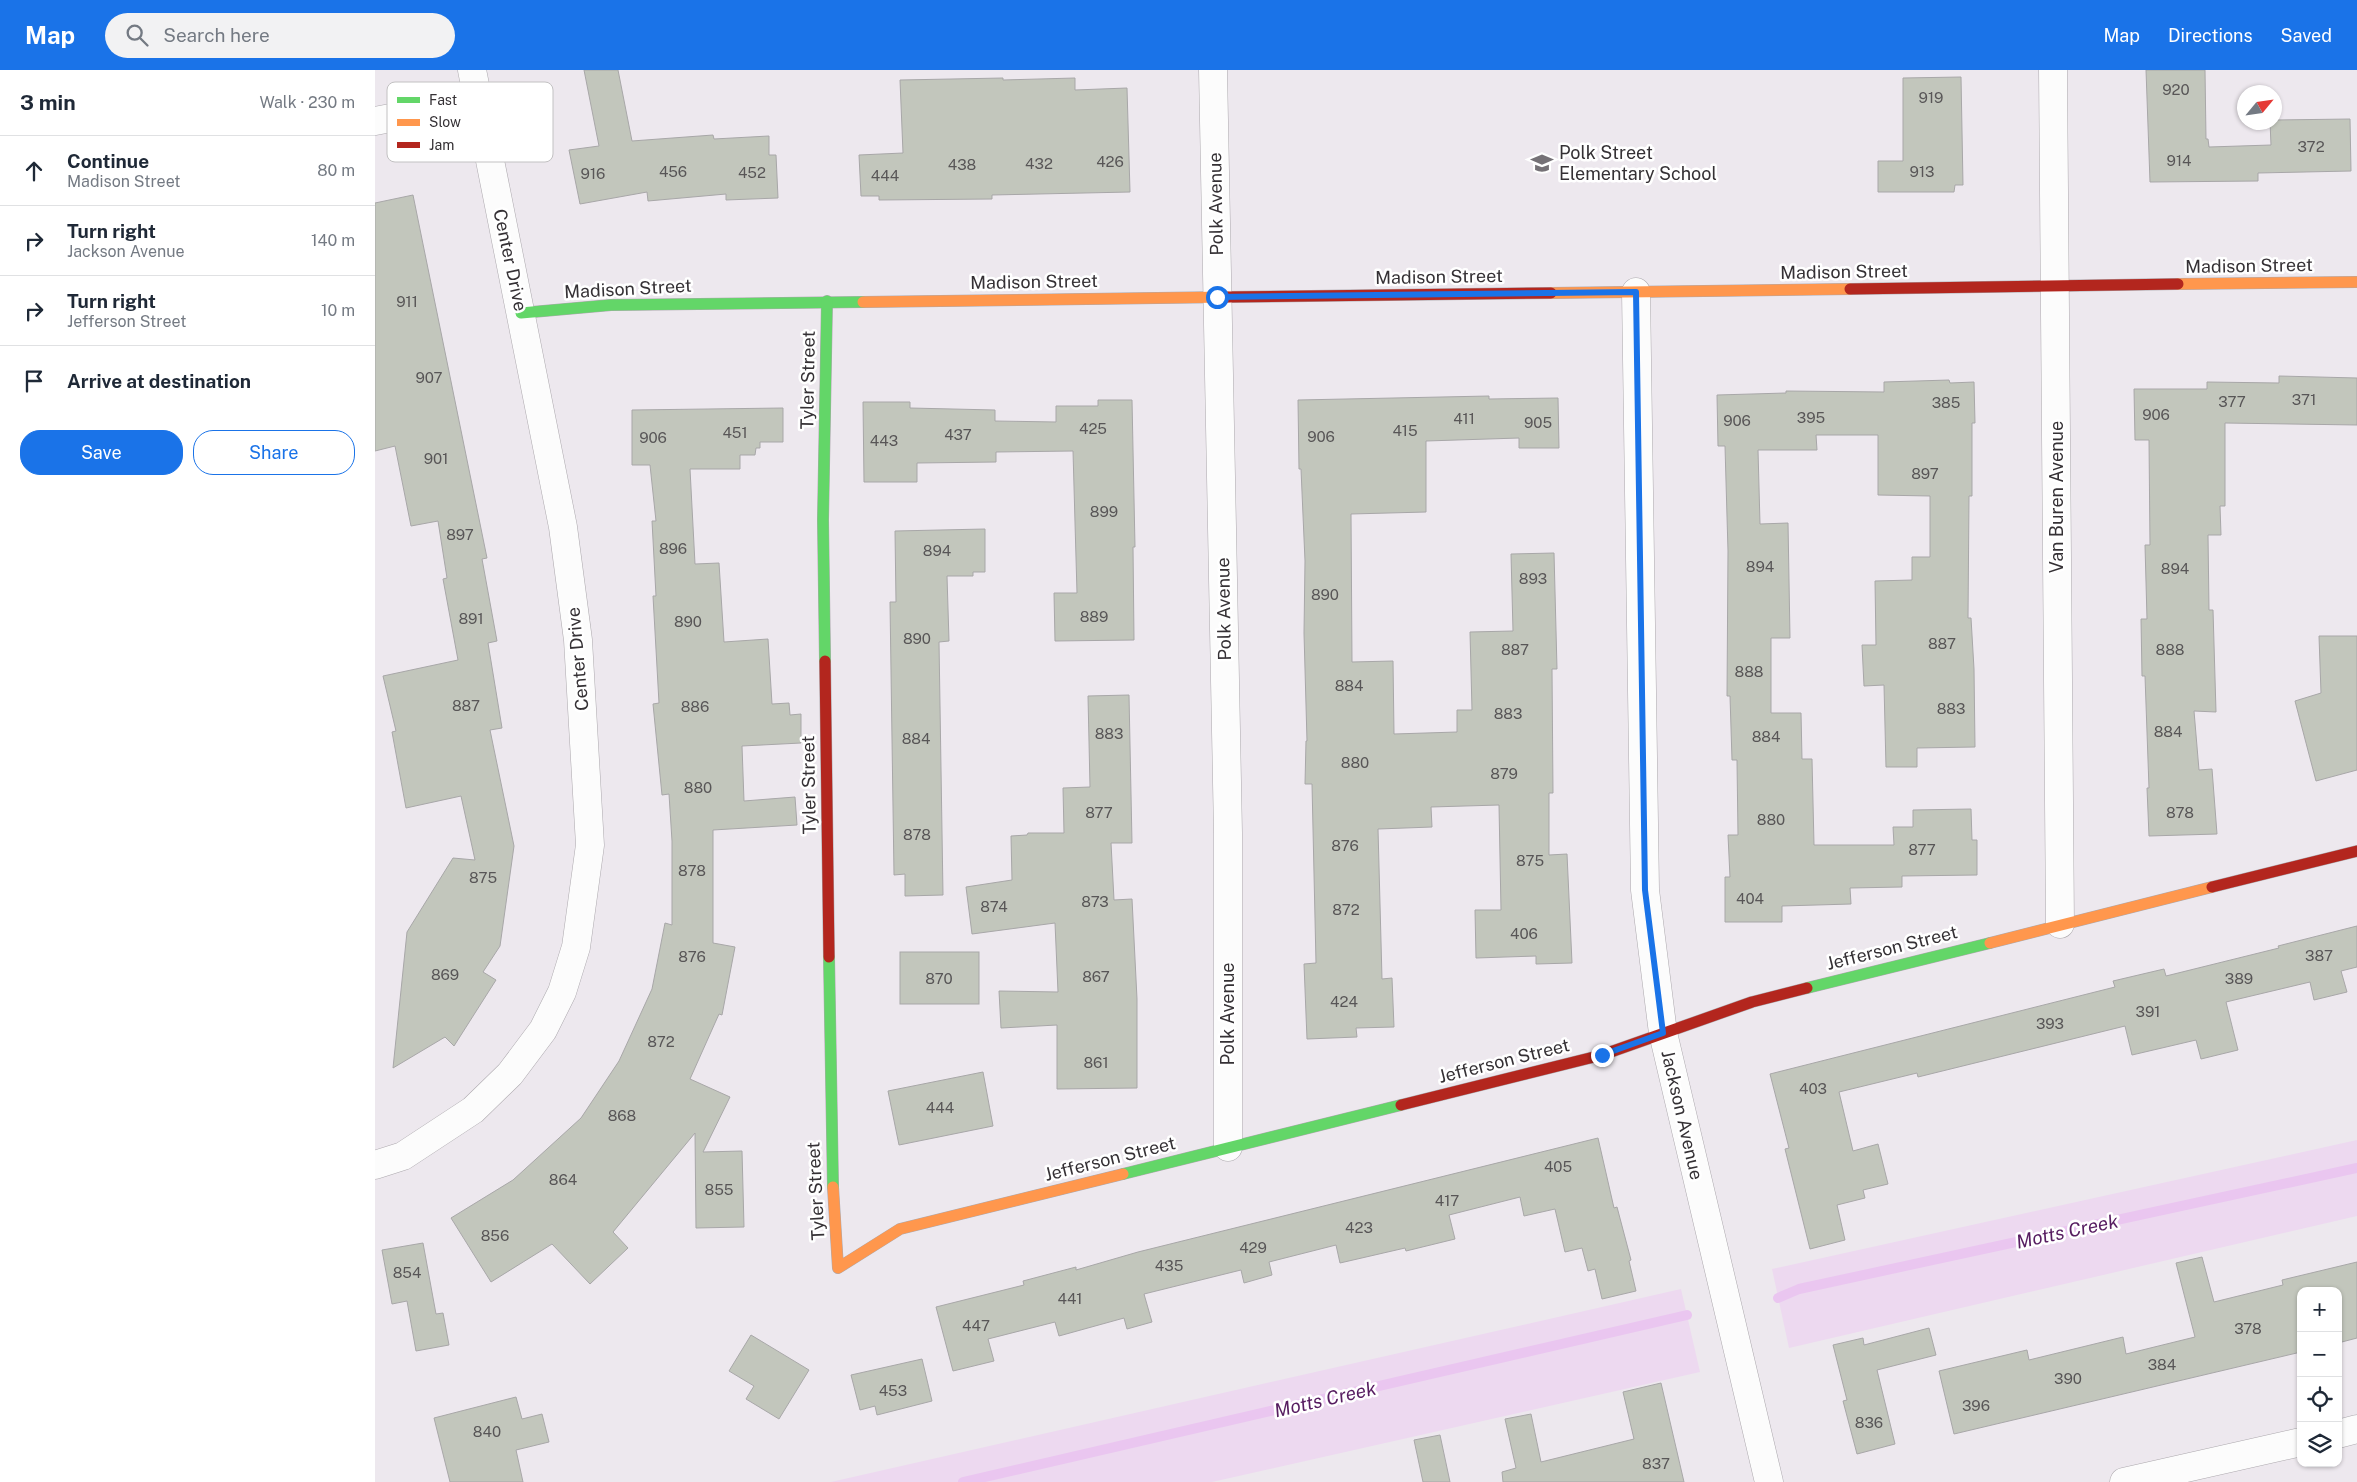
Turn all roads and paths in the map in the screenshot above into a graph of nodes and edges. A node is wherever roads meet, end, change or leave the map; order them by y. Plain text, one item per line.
1 (1213, 70) edge
2 (2053, 70) edge
3 (490, 162) edge
4 (2357, 282) edge
5 (2055, 286) junction
6 (1636, 292) junction
7 (1217, 297) junction
8 (827, 301) junction
9 (521, 313) junction
10 (2357, 851) edge
11 (2060, 924) junction
12 (1663, 1033) junction
13 (1228, 1147) junction
14 (375, 1165) edge
15 (838, 1268) joint
16 (2357, 1429) edge
17 (2342, 1433) edge
18 (2297, 1443) edge
19 (1769, 1482) edge
20 (2128, 1482) edge

1 - 7 street, Polk Avenue
2 - 5 street, Van Buren Avenue
3 - 9 street, Center Drive
4 - 5 street, Madison Street
5 - 6 street, Madison Street
5 - 11 street, Van Buren Avenue
6 - 7 street, Madison Street
6 - 12 street, Jackson Avenue
7 - 8 street, Madison Street
7 - 13 street, Polk Avenue
8 - 9 street, Madison Street
8 - 15 street, Tyler Street
9 - 14 street, Center Drive
10 - 11 street, Jefferson Street
11 - 12 street, Jefferson Street
12 - 13 street, Jefferson Street
12 - 19 street, Jackson Avenue
13 - 15 street, Jefferson Street
16 - 17 street
18 - 20 street

